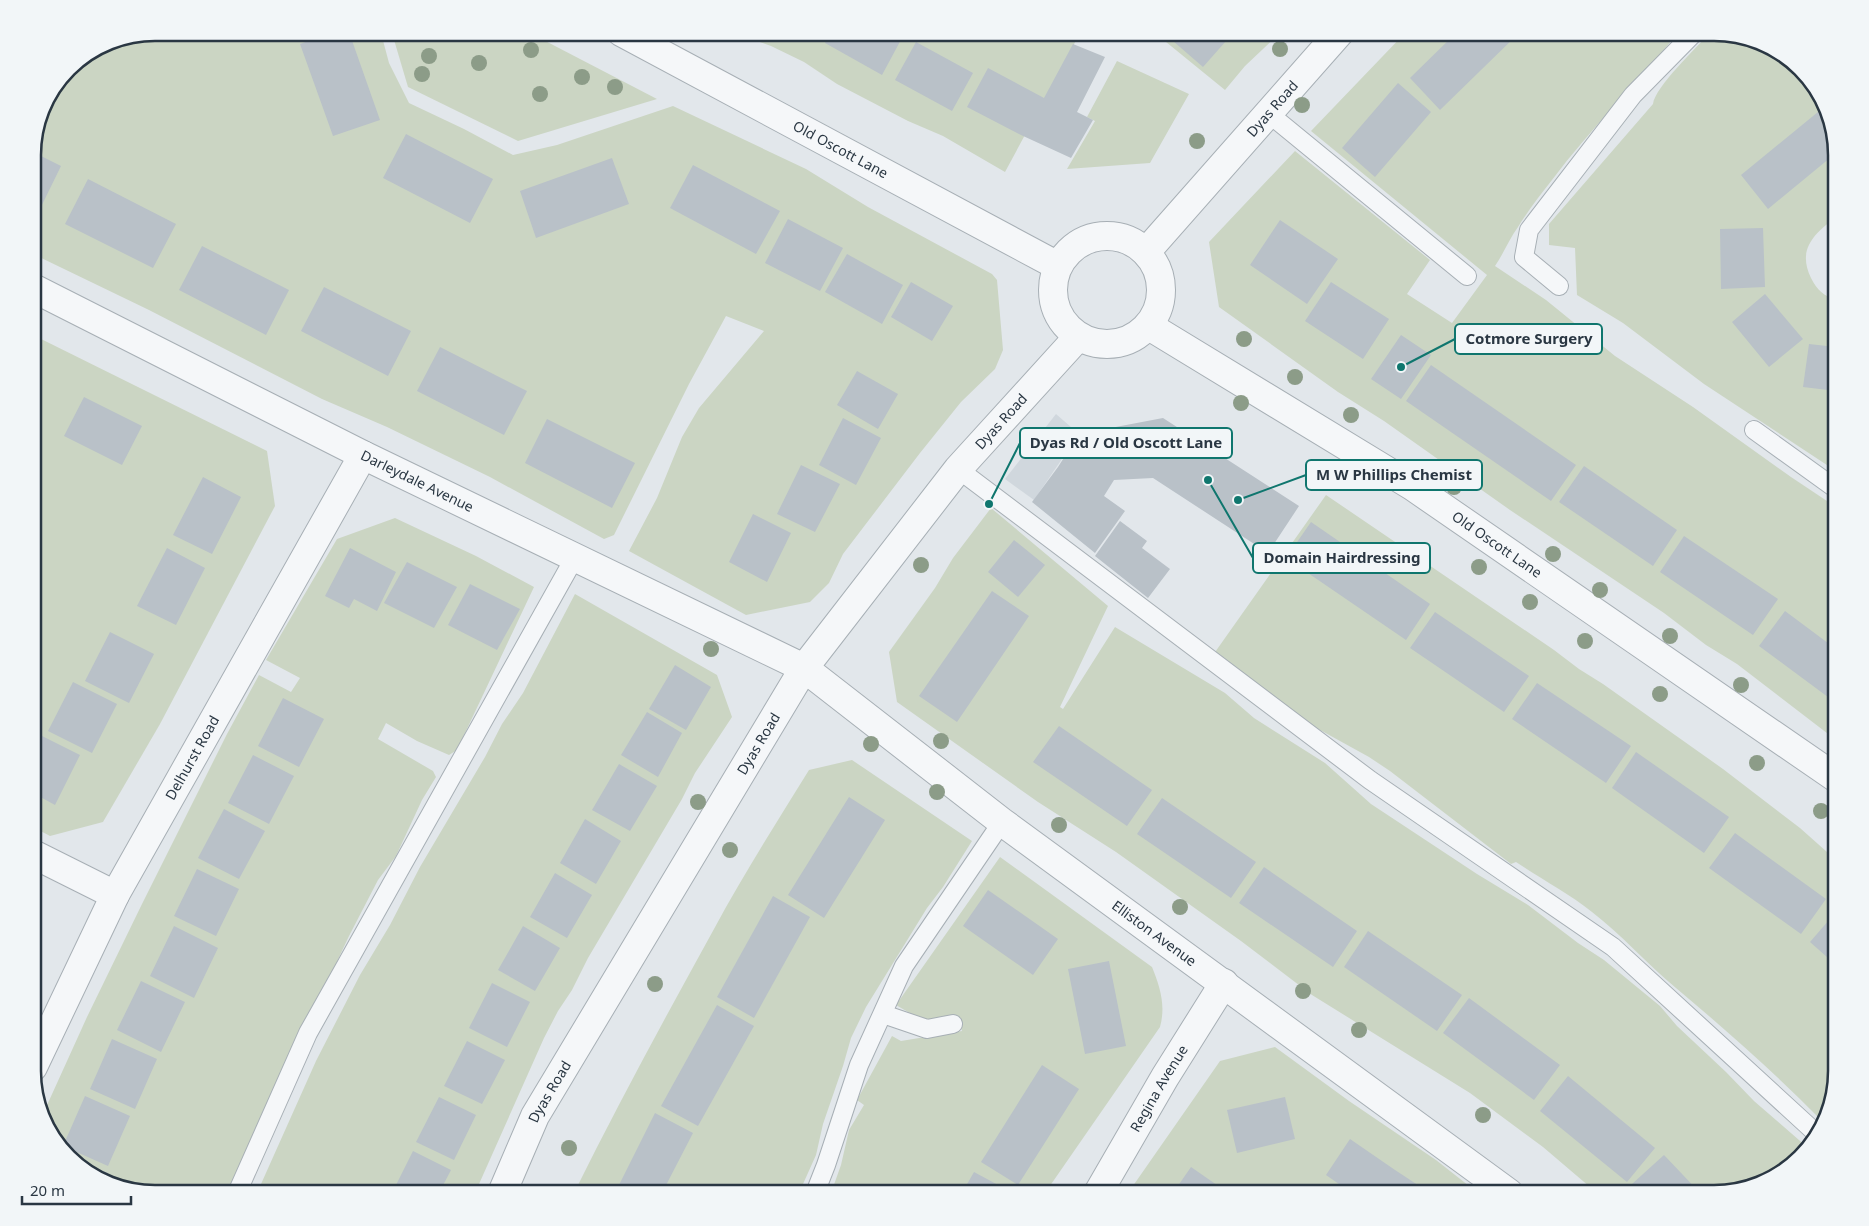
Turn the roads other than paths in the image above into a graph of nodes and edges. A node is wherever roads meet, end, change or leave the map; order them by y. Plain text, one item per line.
1 (638, 41) edge
2 (1332, 41) edge
3 (1686, 41) edge
4 (1268, 114) junction
5 (1146, 252) junction
6 (1058, 266) junction
7 (1467, 276) dead end
8 (1559, 286) dead end
9 (41, 292) edge
10 (1149, 326) junction
11 (1078, 337) junction
12 (1754, 430) dead end
13 (363, 455) junction
14 (958, 469) junction
15 (1828, 483) edge
16 (575, 557) junction
17 (804, 668) junction
18 (1828, 772) edge
19 (1002, 822) junction
20 (41, 858) edge
21 (114, 895) junction
22 (1224, 984) junction
23 (882, 1014) junction
24 (954, 1024) dead end
25 (41, 1051) edge
26 (1811, 1129) edge
27 (241, 1185) edge
28 (506, 1185) edge
29 (818, 1185) edge
30 (1103, 1185) edge
31 (1497, 1185) edge

1 - 6 street, Old Oscott Lane
2 - 4 street, Dyas Road
3 - 8 lane
4 - 5 street, Dyas Road
4 - 7 lane
5 - 6 street
5 - 10 street
6 - 11 street
9 - 13 street, Darleydale Avenue
10 - 11 street
10 - 18 street, Old Oscott Lane
11 - 14 street, Dyas Road
12 - 15 lane
13 - 16 street, Darleydale Avenue
13 - 21 street, Delhurst Road
14 - 17 street, Dyas Road
14 - 26 lane
16 - 17 street, Darleydale Avenue
16 - 27 lane
17 - 19 street, Elliston Avenue
17 - 28 street, Dyas Road
19 - 22 street, Elliston Avenue
19 - 23 lane
20 - 21 street
21 - 25 street, Delhurst Road
22 - 30 street, Regina Avenue
22 - 31 street, Elliston Avenue
23 - 24 lane
23 - 29 lane

